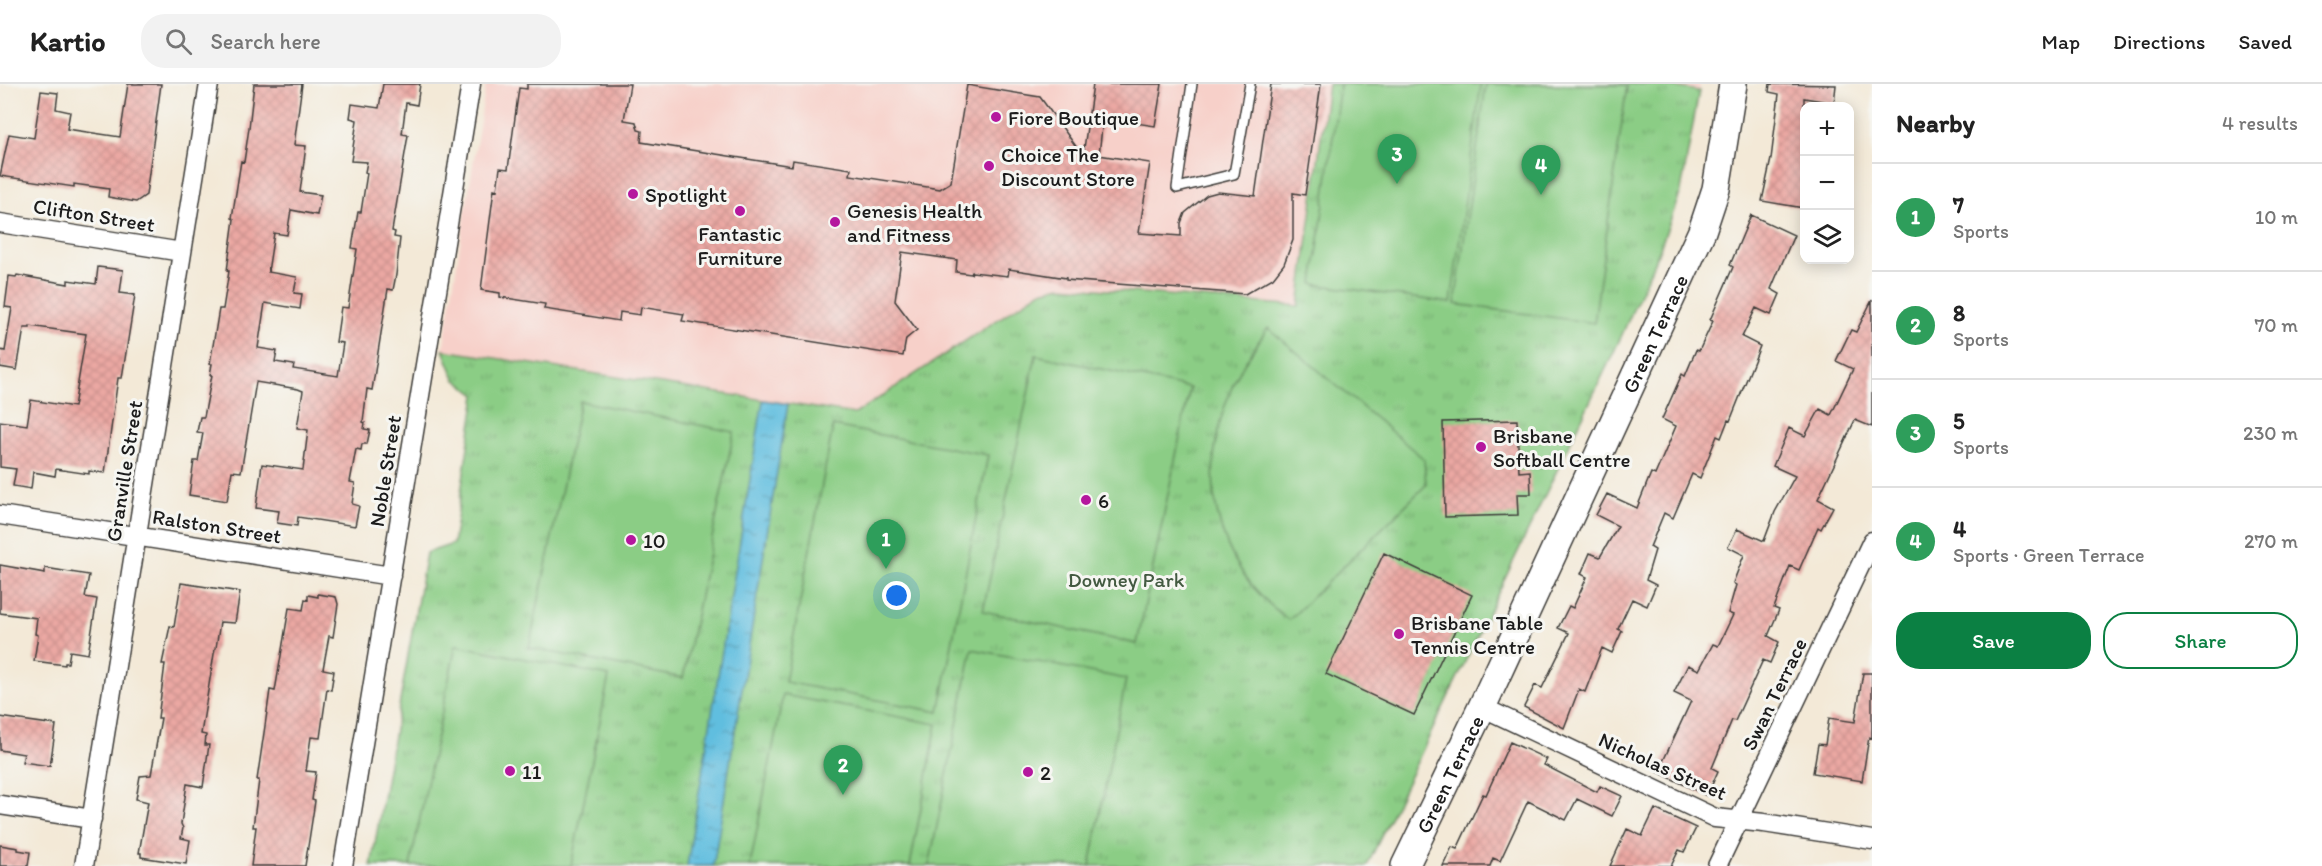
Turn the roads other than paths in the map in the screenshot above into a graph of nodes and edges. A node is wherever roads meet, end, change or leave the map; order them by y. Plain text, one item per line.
1 (209, 84) edge
2 (471, 84) edge
3 (1192, 84) edge
4 (1250, 84) edge
5 (1733, 84) edge
6 (0, 223) edge
7 (182, 252) junction
8 (0, 515) edge
9 (136, 536) junction
10 (1871, 546) edge
11 (390, 576) junction
12 (1482, 706) junction
13 (0, 805) edge
14 (92, 819) junction
15 (1739, 820) junction
16 (1872, 840) edge
17 (84, 866) edge
18 (343, 866) edge
19 (1405, 866) edge
20 (1717, 866) edge

1 - 7 street, Granville Street
2 - 11 street, Noble Street
3 - 4 lane
5 - 12 street, Green Terrace
6 - 7 street, Clifton Street
7 - 9 street, Granville Street
8 - 9 street, Ralston Street
9 - 11 street, Ralston Street
9 - 14 street, Granville Street
10 - 15 street, Swan Terrace
11 - 18 street, Noble Street
12 - 15 street, Nicholas Street
12 - 19 street, Green Terrace
13 - 14 street
14 - 17 street, Granville Street
15 - 16 street, Nicholas Street
15 - 20 street, Swan Terrace

